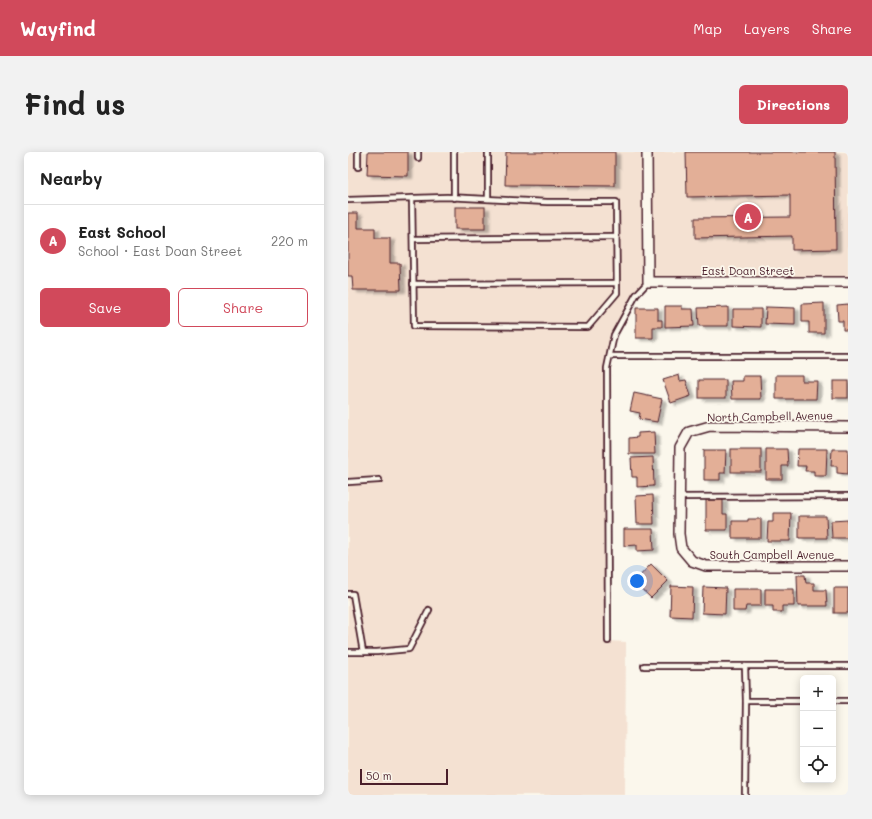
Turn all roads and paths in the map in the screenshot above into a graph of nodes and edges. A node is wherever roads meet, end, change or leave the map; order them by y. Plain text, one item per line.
1 (358, 152) edge
2 (418, 152) edge
3 (454, 152) edge
4 (488, 152) edge
5 (647, 152) edge
6 (418, 158) dead end
7 (358, 167) dead end
8 (412, 198) junction
9 (454, 198) junction
10 (488, 199) junction
11 (348, 200) edge
12 (616, 237) junction
13 (413, 239) junction
14 (648, 282) junction
15 (848, 282) edge
16 (413, 284) junction
17 (617, 284) junction
18 (610, 356) junction
19 (848, 356) edge
20 (848, 427) edge
21 (379, 480) dead end
22 (348, 482) edge
23 (848, 496) edge
24 (678, 497) junction
25 (848, 566) edge
26 (348, 594) edge
27 (429, 610) dead end
28 (608, 641) dead end
29 (348, 652) edge
30 (363, 652) junction
31 (644, 666) dead end
32 (745, 666) junction
33 (848, 666) edge
34 (746, 701) junction
35 (800, 701) edge
36 (836, 701) edge
37 (848, 701) edge
38 (745, 795) edge

1 - 7 lane
2 - 6 lane
3 - 9 lane
4 - 10 lane
5 - 14 street
8 - 9 lane
8 - 11 lane
8 - 13 lane
9 - 10 lane
10 - 12 lane
12 - 13 lane
12 - 17 lane
13 - 16 lane
14 - 15 street, East Doan Street
14 - 18 lane
16 - 17 lane
16 - 17 lane
18 - 19 lane
18 - 28 lane
20 - 24 street, North Campbell Avenue
21 - 22 lane
23 - 24 lane
24 - 25 street, South Campbell Avenue
26 - 30 lane
27 - 30 lane
29 - 30 lane
31 - 32 lane
32 - 33 lane
32 - 34 lane
34 - 35 lane
34 - 38 lane
36 - 37 lane

